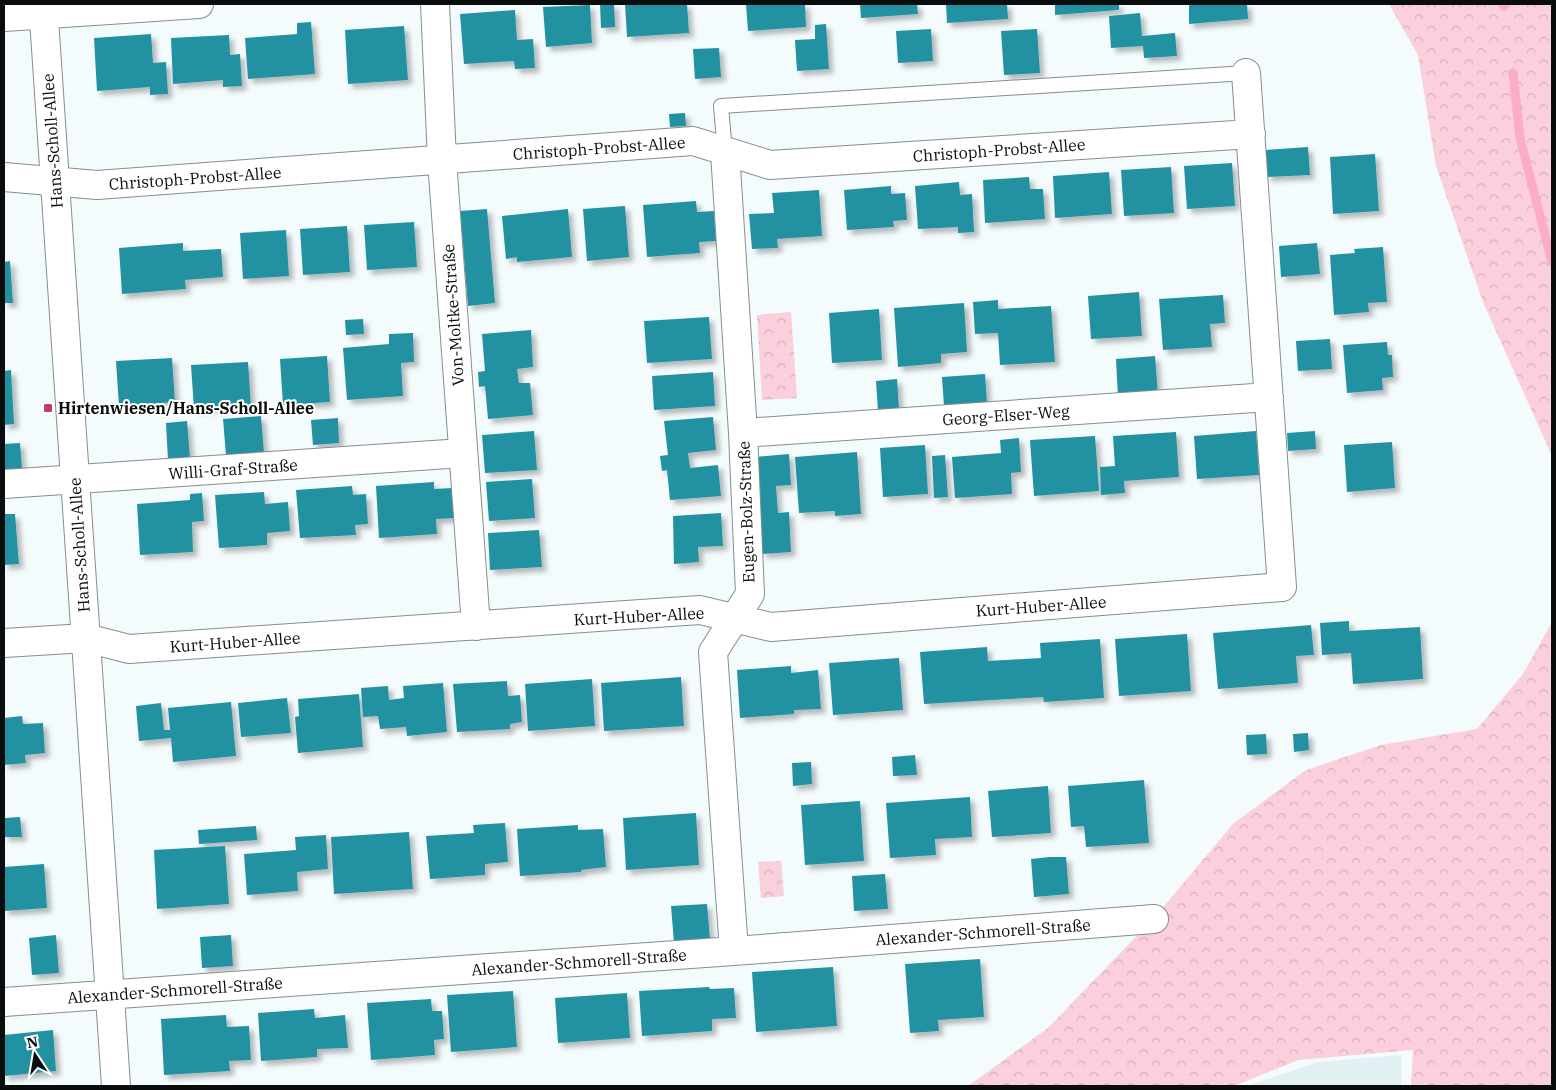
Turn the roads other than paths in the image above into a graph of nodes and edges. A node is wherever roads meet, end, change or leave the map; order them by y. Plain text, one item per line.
1 (199, 4) edge
2 (435, 4) edge
3 (43, 9) edge
4 (4, 17) edge
5 (1246, 73) joint
6 (1251, 134) junction
7 (725, 152) junction
8 (442, 160) junction
9 (4, 177) edge
10 (55, 180) junction
11 (1270, 397) junction
12 (743, 432) junction
13 (463, 453) junction
14 (75, 480) junction
15 (4, 484) edge
16 (734, 617) junction
17 (476, 626) junction
18 (86, 638) junction
19 (4, 643) edge
20 (1154, 919) dead end
21 (734, 951) junction
22 (110, 994) junction
23 (4, 1002) edge
24 (116, 1086) edge

1 - 3 street
2 - 8 street, Von-Moltke-Straße
3 - 4 street
3 - 10 street, Hans-Scholl-Allee
5 - 6 street
5 - 7 lane
6 - 7 street, Christoph-Probst-Allee
6 - 11 street
7 - 8 street, Christoph-Probst-Allee
7 - 12 street, Eugen-Bolz-Straße
8 - 10 street, Christoph-Probst-Allee
8 - 13 street, Von-Moltke-Straße
9 - 10 street, Christoph-Probst-Allee
10 - 14 street, Hans-Scholl-Allee
11 - 12 street, Georg-Elser-Weg
11 - 16 street, Kurt-Huber-Allee
12 - 16 street, Eugen-Bolz-Straße
13 - 14 street, Willi-Graf-Straße
13 - 17 street, Von-Moltke-Straße
14 - 15 street, Willi-Graf-Straße
14 - 18 street, Hans-Scholl-Allee
16 - 17 street, Kurt-Huber-Allee
16 - 21 street, Eugen-Bolz-Straße
17 - 18 street, Kurt-Huber-Allee
18 - 19 street, Kurt-Huber-Allee
18 - 22 street, Hans-Scholl-Allee
20 - 21 street, Alexander-Schmorell-Straße
21 - 22 street, Alexander-Schmorell-Straße
22 - 23 street, Alexander-Schmorell-Straße
22 - 24 street, Hans-Scholl-Allee

